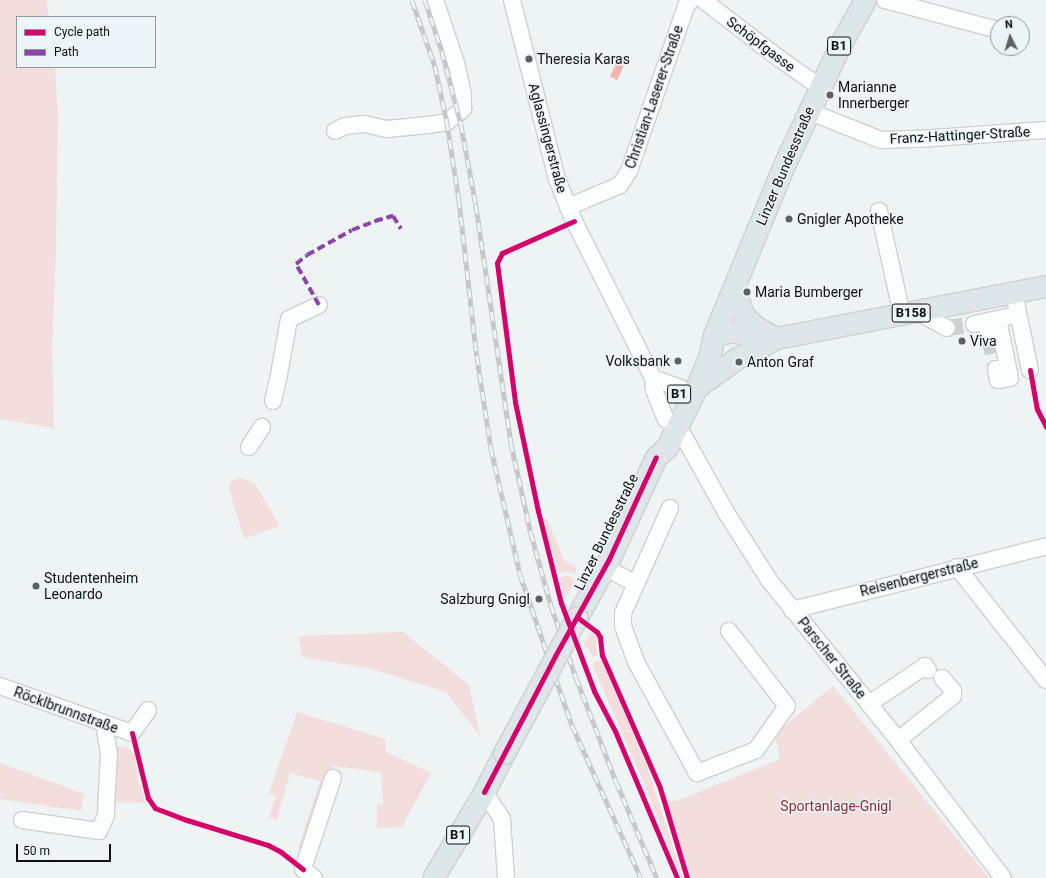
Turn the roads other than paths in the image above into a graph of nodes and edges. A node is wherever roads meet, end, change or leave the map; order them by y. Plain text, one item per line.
1 (435, 0) edge
2 (512, 0) edge
3 (691, 0) edge
4 (703, 0) edge
5 (865, 0) edge
6 (885, 0) edge
7 (990, 28) edge
8 (820, 87) junction
9 (808, 111) junction
10 (1046, 130) edge
11 (335, 131) dead end
12 (568, 207) junction
13 (879, 211) dead end
14 (1046, 286) edge
15 (734, 289) junction
16 (1014, 293) junction
17 (319, 305) dead end
18 (910, 313) junction
19 (1018, 315) junction
20 (986, 322) junction
21 (946, 328) tunnel mouth
22 (714, 335) junction
23 (776, 338) junction
24 (989, 338) tunnel mouth
25 (737, 358) junction
26 (996, 369) tunnel mouth
27 (1030, 370) dead end
28 (654, 378) junction
29 (689, 388) junction
30 (272, 401) dead end
31 (670, 426) junction
32 (262, 427) dead end
33 (249, 447) dead end
34 (670, 508) dead end
35 (1046, 546) edge
36 (604, 567) junction
37 (957, 568) junction
38 (636, 584) junction
39 (792, 610) junction
40 (729, 631) dead end
41 (928, 670) dead end
42 (942, 678) dead end
43 (1046, 680) edge
44 (0, 686) edge
45 (869, 704) junction
46 (148, 710) dead end
47 (104, 724) junction
48 (898, 740) junction
49 (333, 778) dead end
50 (484, 792) junction
51 (22, 820) dead end
52 (308, 874) edge
53 (432, 878) edge
54 (506, 878) edge
55 (1003, 878) edge

1 - 11 street
2 - 12 street, Aglassingerstraße
3 - 12 street, Christian-Laserer-Straße
4 - 8 street, Schöpfgasse
5 - 8 main road, Linzer Bundesstraße / B1
6 - 7 street
8 - 9 main road, Linzer Bundesstraße / B1
9 - 10 street, Franz-Hattinger-Straße
9 - 15 main road, Linzer Bundesstraße / B1
12 - 28 street, Aglassingerstraße
13 - 18 street
14 - 16 main road, B158
15 - 22 main road, Linzer Bundesstraße / B1
15 - 23 main road
16 - 18 main road, B158
16 - 19 street
17 - 30 street
18 - 21 street
18 - 23 main road, B158
19 - 20 street
19 - 27 street
20 - 24 street
20 - 26 street
22 - 23 main road, B158
22 - 25 main road
22 - 29 main road, Linzer Bundesstraße / B1
23 - 25 main road, B158
25 - 29 main road, B158
28 - 29 street
28 - 31 street, Aglassingerstraße
29 - 31 main road, Linzer Bundesstraße / B1
31 - 36 main road, Linzer Bundesstraße / B1
31 - 39 street, Parscher Straße
32 - 33 street
34 - 38 street
35 - 37 street, Reisenbergerstraße
36 - 38 street
36 - 50 main road, Linzer Bundesstraße / B1, bridge
37 - 39 street, Reisenbergerstraße
37 - 43 street
38 - 40 street
39 - 45 street, Parscher Straße
41 - 45 street
42 - 48 street
44 - 47 street, Röcklbrunnstraße
45 - 48 street, Parscher Straße
46 - 47 street, Röcklbrunnstraße
47 - 51 street
48 - 55 street, Parscher Straße
49 - 52 street
50 - 53 main road, B1
50 - 54 street

